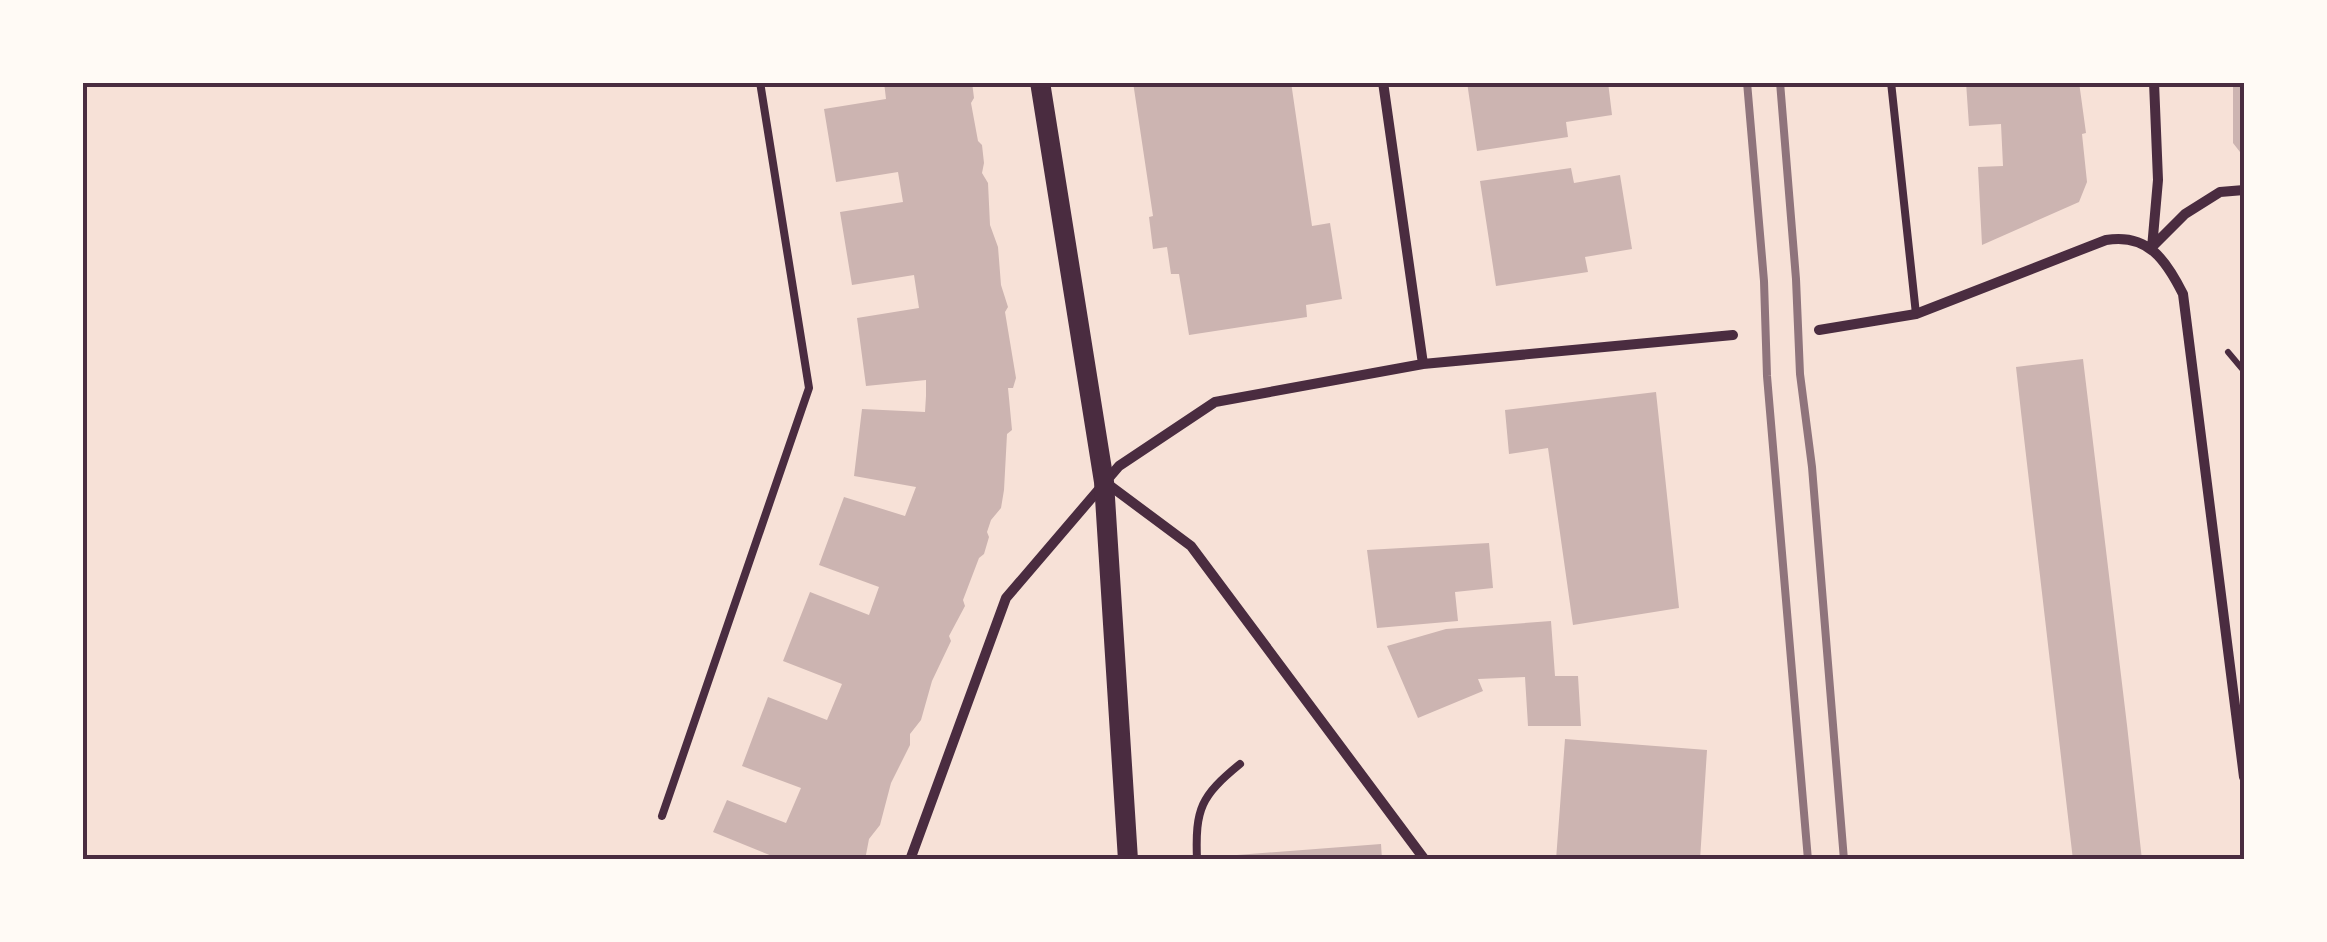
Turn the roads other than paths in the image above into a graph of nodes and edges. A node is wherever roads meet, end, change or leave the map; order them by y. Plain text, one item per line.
1 (760, 82) edge
2 (1040, 82) edge
3 (1384, 82) edge
4 (1891, 82) edge
5 (2154, 82) edge
6 (2244, 190) edge
7 (2152, 248) junction
8 (1916, 314) junction
9 (1820, 330) dead end
10 (1734, 336) dead end
11 (1423, 364) junction
12 (1104, 482) junction
13 (1240, 764) dead end
14 (2244, 777) edge
15 (662, 816) dead end
16 (910, 860) edge
17 (1128, 860) edge
18 (1197, 860) edge
19 (1425, 860) edge

1 - 15 lane
2 - 12 main road
3 - 11 street
4 - 8 lane
5 - 7 street
6 - 7 street
7 - 8 street
7 - 14 street
8 - 9 street
10 - 11 street
11 - 12 street
12 - 16 street
12 - 17 main road
12 - 19 street
13 - 18 lane

